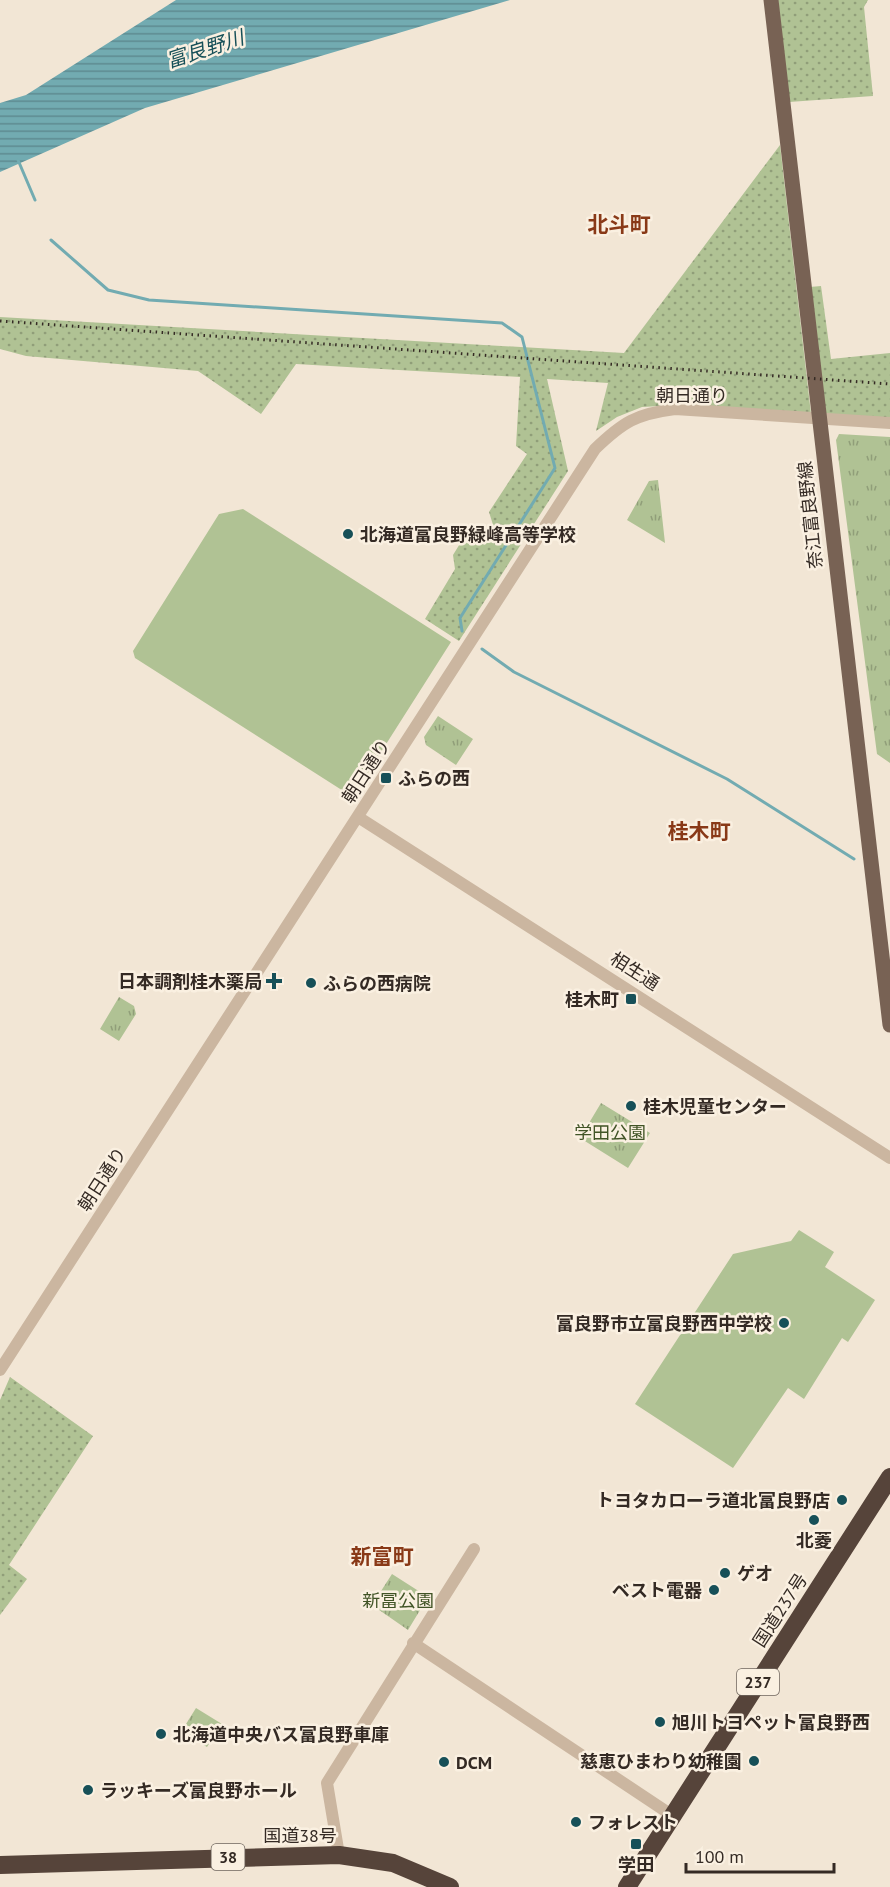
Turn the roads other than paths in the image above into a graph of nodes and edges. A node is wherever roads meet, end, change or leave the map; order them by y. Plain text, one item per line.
1 (771, 0) edge
2 (819, 418) junction
3 (890, 423) edge
4 (358, 817) junction
5 (890, 1025) edge
6 (890, 1158) edge
7 (0, 1370) edge
8 (890, 1477) edge
9 (474, 1549) dead end
10 (413, 1643) junction
11 (673, 1816) junction
12 (339, 1855) junction
13 (0, 1865) edge
14 (450, 1887) edge
15 (627, 1887) edge

1 - 2 main road, 奈江富良野線
2 - 3 street, 朝日通り
2 - 4 street, 朝日通り
2 - 5 main road, 奈江富良野線
4 - 6 street, 相生通
4 - 7 street, 朝日通り
8 - 11 highway, 国道237号 / 237
9 - 10 street
10 - 11 street
10 - 12 street
11 - 15 highway, 国道237号 / 237
12 - 13 highway, 国道38号 / 38
12 - 14 highway, 国道38号 / 38

